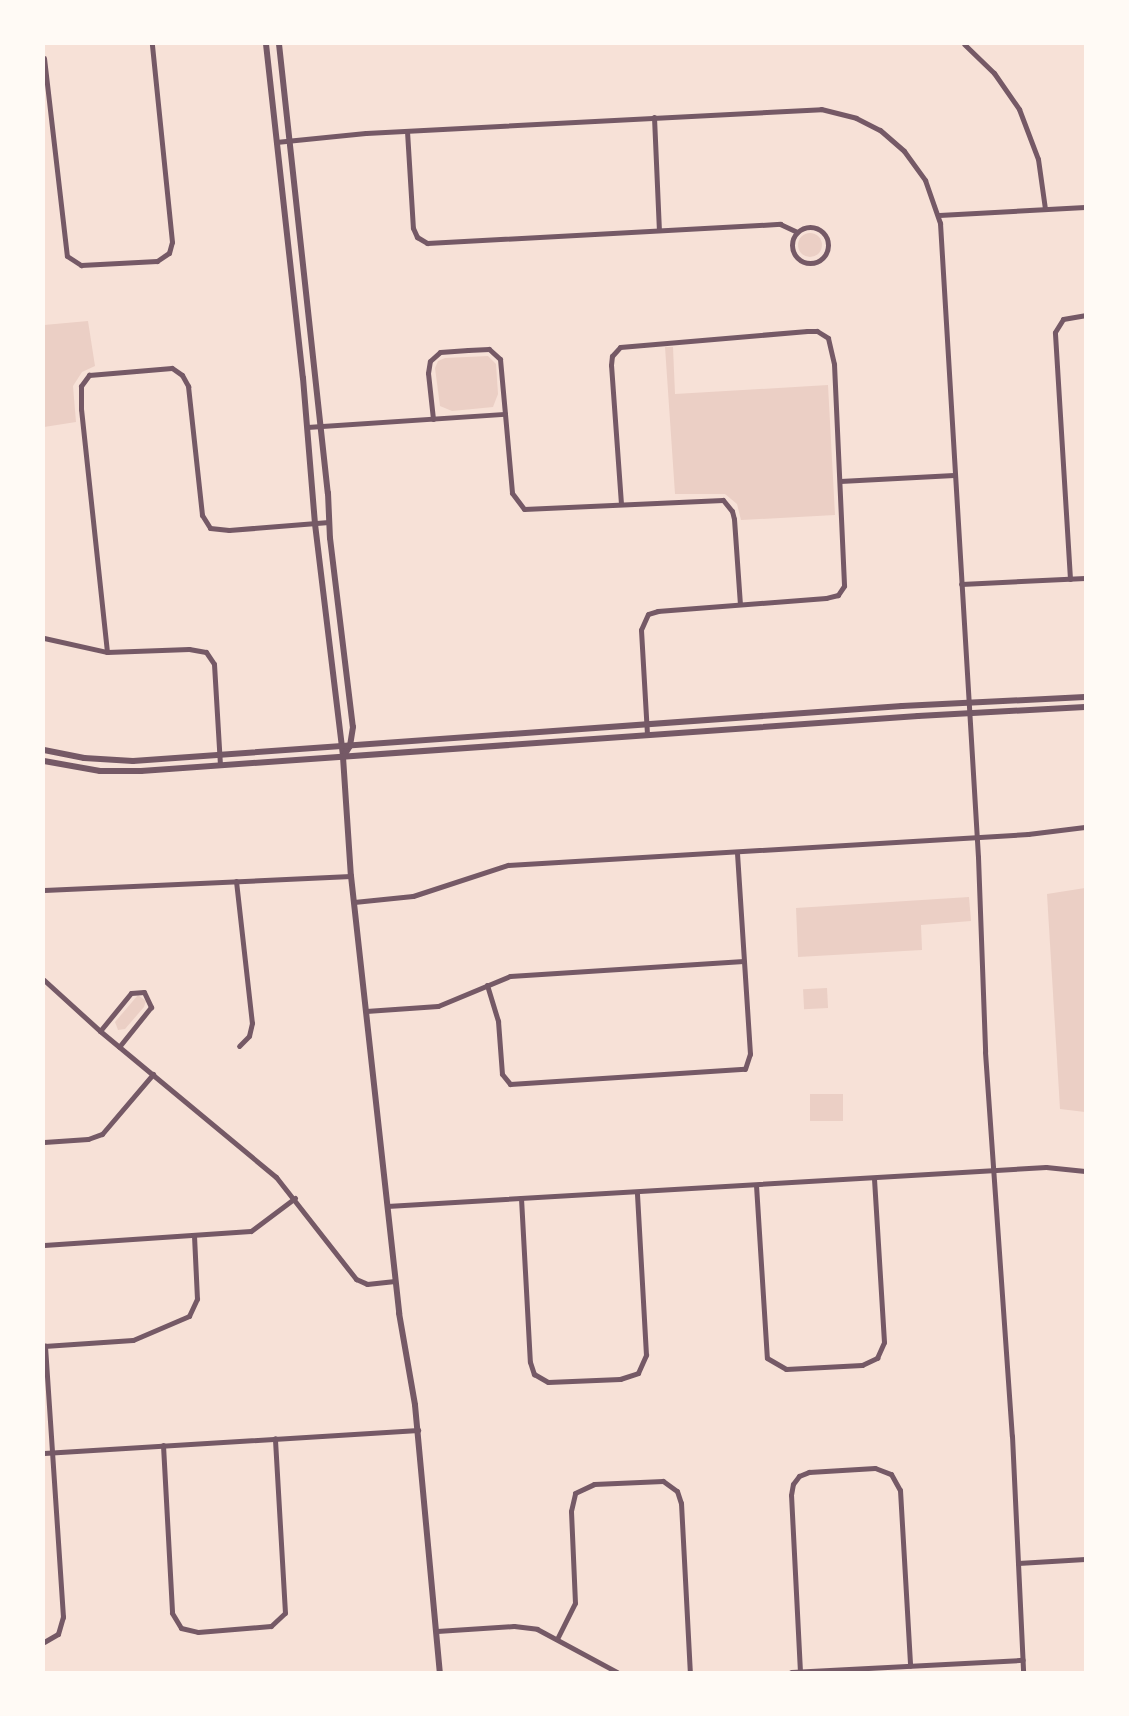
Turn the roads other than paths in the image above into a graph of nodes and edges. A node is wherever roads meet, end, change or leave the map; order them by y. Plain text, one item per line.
1 (152, 44) edge
2 (266, 44) edge
3 (279, 44) edge
4 (964, 44) edge
5 (44, 58) edge
6 (654, 117) junction
7 (407, 131) junction
8 (290, 140) junction
9 (276, 142) junction
10 (1085, 207) edge
11 (1045, 209) junction
12 (939, 215) junction
13 (659, 230) junction
14 (796, 232) junction
15 (1085, 315) edge
16 (505, 414) junction
17 (432, 419) junction
18 (320, 426) junction
19 (307, 427) junction
20 (954, 475) junction
21 (840, 482) junction
22 (621, 504) junction
23 (328, 522) junction
24 (315, 524) junction
25 (1085, 578) edge
26 (1070, 579) junction
27 (961, 584) junction
28 (740, 604) junction
29 (44, 638) edge
30 (107, 652) junction
31 (1085, 696) edge
32 (968, 702) junction
33 (1085, 707) edge
34 (969, 713) junction
35 (647, 724) junction
36 (647, 735) junction
37 (341, 746) junction
38 (350, 746) junction
39 (44, 750) edge
40 (220, 754) junction
41 (343, 757) junction
42 (44, 761) edge
43 (220, 765) junction
44 (1085, 827) edge
45 (977, 837) junction
46 (738, 852) junction
47 (351, 876) junction
48 (236, 881) junction
49 (44, 890) edge
50 (354, 902) junction
51 (744, 961) junction
52 (44, 980) edge
53 (487, 985) junction
54 (366, 1011) junction
55 (100, 1031) junction
56 (239, 1046) dead end
57 (118, 1047) junction
58 (152, 1074) junction
59 (44, 1142) edge
60 (995, 1170) junction
61 (1085, 1172) edge
62 (874, 1178) junction
63 (756, 1184) junction
64 (637, 1192) junction
65 (295, 1198) junction
66 (521, 1198) junction
67 (387, 1206) junction
68 (194, 1236) junction
69 (44, 1245) edge
70 (396, 1281) junction
71 (44, 1346) edge
72 (418, 1430) junction
73 (275, 1438) junction
74 (163, 1445) junction
75 (52, 1452) junction
76 (44, 1453) edge
77 (1085, 1559) edge
78 (1018, 1563) junction
79 (437, 1631) junction
80 (558, 1639) junction
81 (44, 1642) edge
82 (1023, 1660) junction
83 (910, 1666) junction
84 (440, 1672) edge
85 (617, 1672) edge
86 (690, 1672) edge
87 (791, 1672) edge
88 (800, 1672) edge
89 (1023, 1672) edge

1 - 5 street
2 - 9 street
3 - 8 street
4 - 11 street
6 - 7 street
6 - 12 street
6 - 13 street
7 - 8 street
7 - 13 street
8 - 9 street
8 - 18 street
9 - 19 street
10 - 11 street
11 - 12 street
12 - 20 street
13 - 14 street
14 - 14 street
15 - 26 street
16 - 17 street
16 - 17 street
16 - 22 street
17 - 18 street
18 - 19 street
18 - 23 street
19 - 24 street
20 - 21 street
20 - 27 street
21 - 22 street
21 - 28 street
22 - 28 street
23 - 24 street
23 - 38 street
24 - 30 street
24 - 37 street
25 - 26 street
26 - 27 street
27 - 32 street
28 - 35 street
29 - 30 street
30 - 40 street
31 - 32 street
32 - 34 street
32 - 35 street
33 - 34 street
34 - 36 street
34 - 45 street
35 - 36 street
35 - 38 street
36 - 41 street
37 - 38 street
37 - 40 street
37 - 41 street
38 - 41 street
39 - 40 street
40 - 43 street
41 - 43 street
41 - 47 street
42 - 43 street
44 - 45 street
45 - 46 street
45 - 60 street
46 - 50 street
46 - 51 street
47 - 48 street
47 - 50 street
48 - 49 street
48 - 56 street
50 - 54 street
51 - 53 street
51 - 53 street
52 - 55 street
53 - 54 street
54 - 67 street
55 - 57 street
55 - 57 street
57 - 58 street
58 - 59 street
58 - 65 street
60 - 61 street
60 - 62 street
60 - 78 street
62 - 63 street
62 - 63 street
63 - 64 street
64 - 66 street
64 - 66 street
65 - 68 street
65 - 70 street
66 - 67 street
67 - 70 street
68 - 69 street
68 - 71 street
70 - 72 street
71 - 75 street
72 - 73 street
72 - 79 street
73 - 74 street
73 - 74 street
74 - 75 street
75 - 76 street
75 - 81 street
77 - 78 street
78 - 82 street
79 - 80 street
79 - 84 street
80 - 85 street
80 - 86 street
82 - 83 street
82 - 89 street
83 - 88 street
83 - 88 street
87 - 88 street

